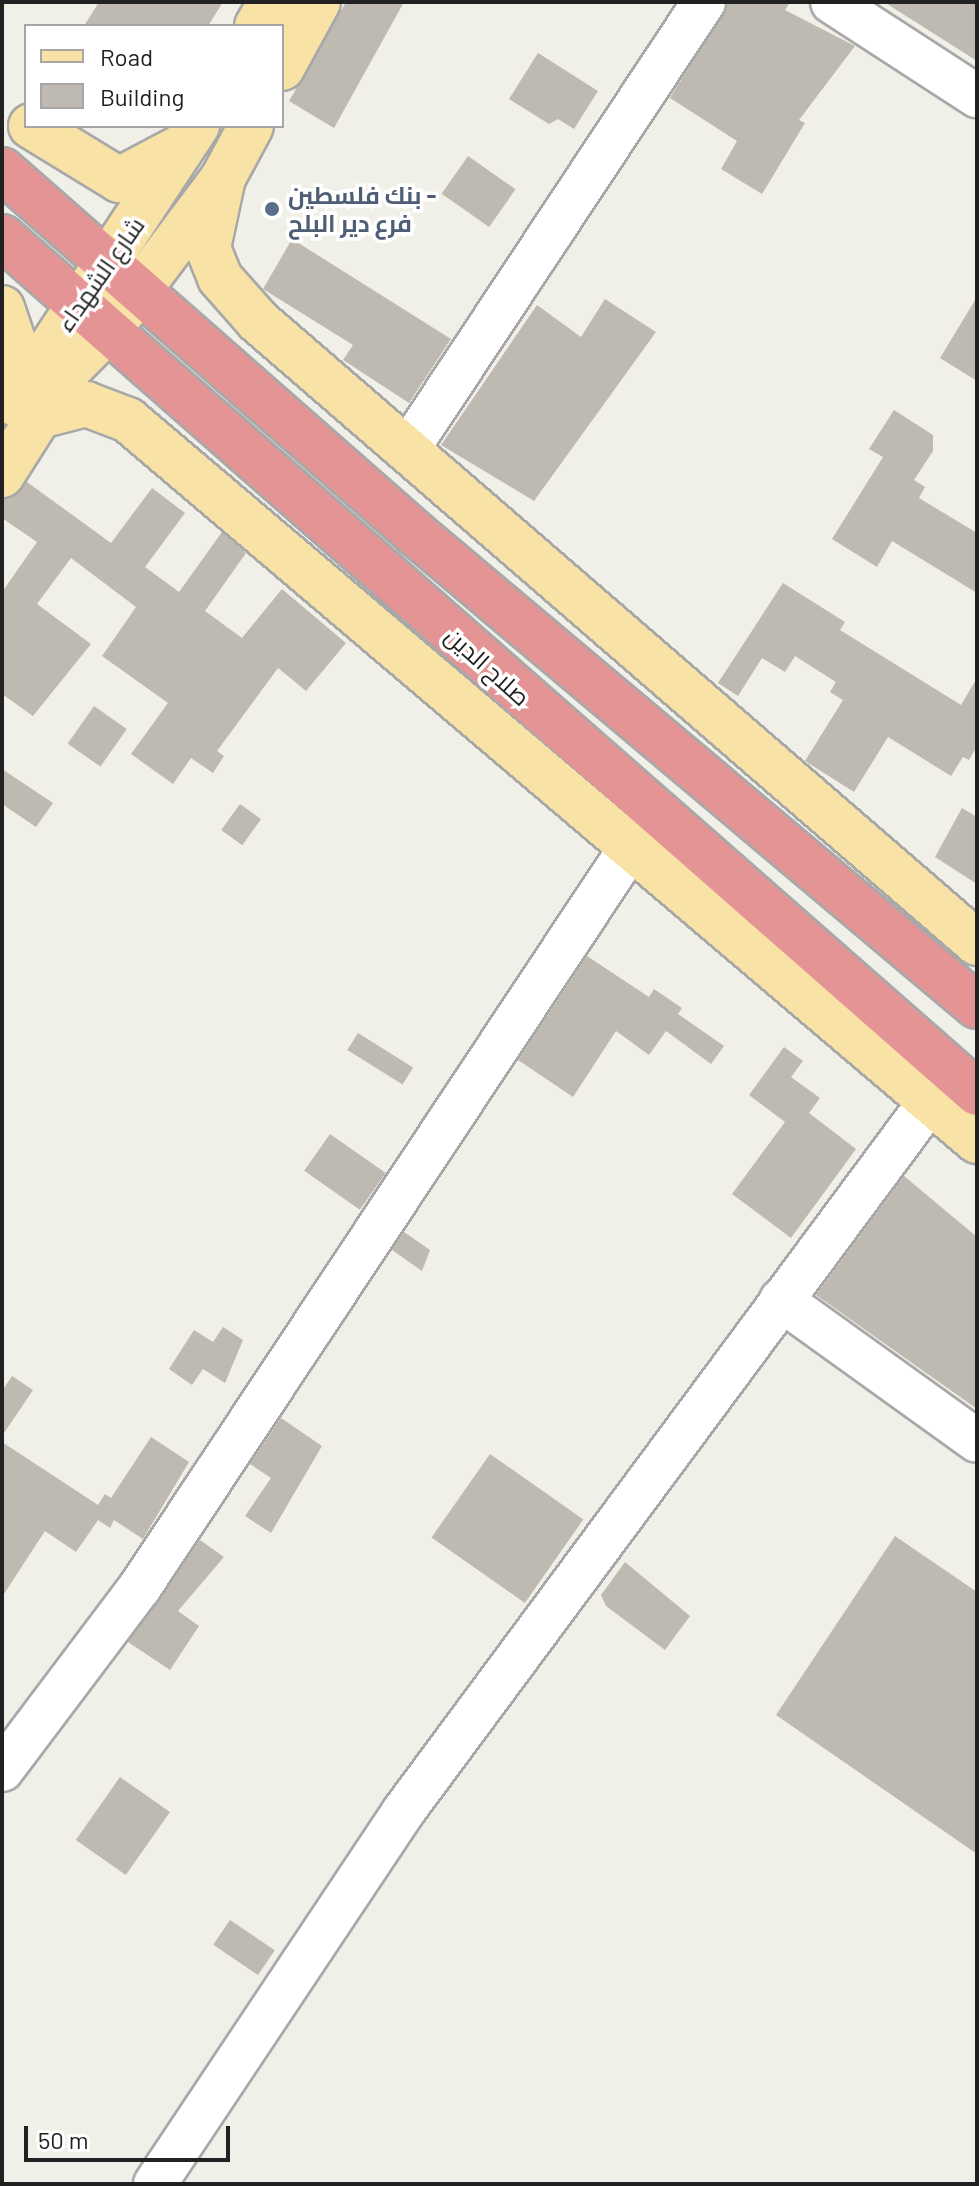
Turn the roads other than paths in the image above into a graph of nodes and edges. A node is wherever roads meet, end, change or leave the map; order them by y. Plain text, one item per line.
1 (271, 2) edge
2 (318, 2) edge
3 (704, 2) edge
4 (832, 2) edge
5 (258, 24) edge
6 (284, 64) edge
7 (977, 96) edge
8 (2, 103) edge
9 (24, 120) edge
10 (34, 128) edge
11 (250, 128) edge
12 (192, 135) edge
13 (2, 170) edge
14 (223, 178) junction
15 (2, 237) edge
16 (126, 273) junction
17 (2, 308) edge
18 (97, 313) junction
19 (19, 414) edge
20 (408, 449) junction
21 (2, 475) edge
22 (670, 829) junction
23 (630, 848) junction
24 (977, 943) edge
25 (977, 1006) edge
26 (952, 1089) edge
27 (977, 1141) edge
28 (781, 1300) junction
29 (977, 1441) edge
30 (2, 1770) edge
31 (155, 2184) edge

1 - 5 main road
2 - 6 main road
3 - 20 street
4 - 7 street
8 - 9 main road
10 - 12 main road
11 - 14 main road, شارع الشهداء
12 - 16 main road, شارع الشهداء
13 - 16 highway
14 - 16 main road, شارع الشهداء
14 - 20 main road
15 - 18 highway, صلاح الدين
16 - 18 main road, شارع الشهداء
16 - 25 highway
17 - 19 main road
18 - 19 main road, شارع الشهداء
18 - 22 highway, صلاح الدين
19 - 21 main road, شارع الشهداء
19 - 23 main road
20 - 24 main road
22 - 23 street
22 - 26 highway, صلاح الدين
23 - 26 main road
23 - 30 street
26 - 27 main road
26 - 28 street
28 - 29 street
28 - 31 street

